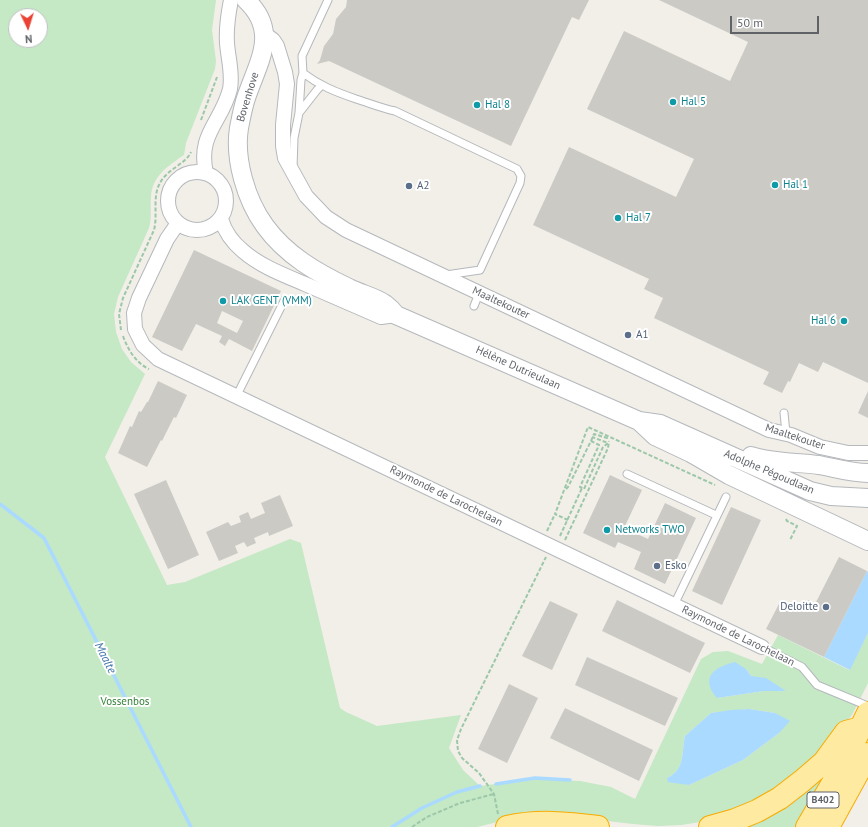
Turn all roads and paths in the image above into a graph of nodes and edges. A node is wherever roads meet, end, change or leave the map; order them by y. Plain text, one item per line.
1 (231, 0) edge
2 (246, 0) edge
3 (328, 0) edge
4 (264, 34) junction
5 (303, 73) junction
6 (218, 77) dead end
7 (322, 86) junction
8 (298, 113) junction
9 (199, 124) dead end
10 (191, 149) dead end
11 (293, 170) junction
12 (206, 173) junction
13 (221, 219) junction
14 (178, 223) junction
15 (443, 276) junction
16 (478, 296) dead end
17 (285, 299) dead end
18 (474, 306) dead end
19 (396, 315) junction
20 (150, 370) dead end
21 (237, 396) junction
22 (784, 412) dead end
23 (640, 421) junction
24 (786, 433) junction
25 (607, 436) dead end
26 (592, 437) junction
27 (590, 441) junction
28 (608, 442) junction
29 (718, 450) junction
30 (868, 453) edge
31 (868, 473) edge
32 (627, 474) dead end
33 (582, 488) junction
34 (565, 489) dead end
35 (726, 497) dead end
36 (868, 498) edge
37 (555, 514) dead end
38 (716, 515) junction
39 (786, 518) dead end
40 (790, 540) dead end
41 (868, 541) edge
42 (552, 546) junction
43 (674, 605) junction
44 (762, 647) joint
45 (868, 706) edge
46 (864, 720) edge
47 (868, 754) edge
48 (848, 791) junction
49 (494, 794) junction
50 (503, 823) edge
51 (412, 827) edge
52 (598, 827) edge
53 (710, 827) edge
54 (807, 827) edge
55 (828, 827) edge
56 (839, 827) edge

1 - 12 street
2 - 4 street, Bovenhove
3 - 5 lane
4 - 11 street, Maaltekouter
4 - 19 street, Bovenhove
5 - 7 lane
5 - 8 lane
6 - 9 path
7 - 8 lane
7 - 15 lane
8 - 11 lane
10 - 20 path
11 - 15 street, Maaltekouter
12 - 13 street
12 - 14 street
13 - 14 street
13 - 19 street
14 - 21 street, Raymonde de Larochelaan
15 - 24 street, Maaltekouter
16 - 18 lane
17 - 21 lane
19 - 23 street, Hélène Dutrieulaan
21 - 42 street, Raymonde de Larochelaan
22 - 24 lane
23 - 29 street, Hélène Dutrieulaan
23 - 41 street, Hélène Dutrieulaan
24 - 30 street, Maaltekouter
25 - 26 path
26 - 27 path
26 - 28 path
27 - 33 path
27 - 34 path
28 - 33 path
28 - 42 path
29 - 31 street
29 - 36 street, Adolphe Pégoudlaan
32 - 38 lane
33 - 42 path
35 - 38 lane
37 - 42 path
38 - 43 lane
39 - 40 path
42 - 43 street, Raymonde de Larochelaan
42 - 49 path
43 - 44 street, Raymonde de Larochelaan
44 - 45 lane, Raymonde de Larochelaan
46 - 53 highway
46 - 54 highway, B402
47 - 48 highway, B402
48 - 55 highway, B402
48 - 56 highway
49 - 50 path
49 - 51 path
50 - 52 highway

